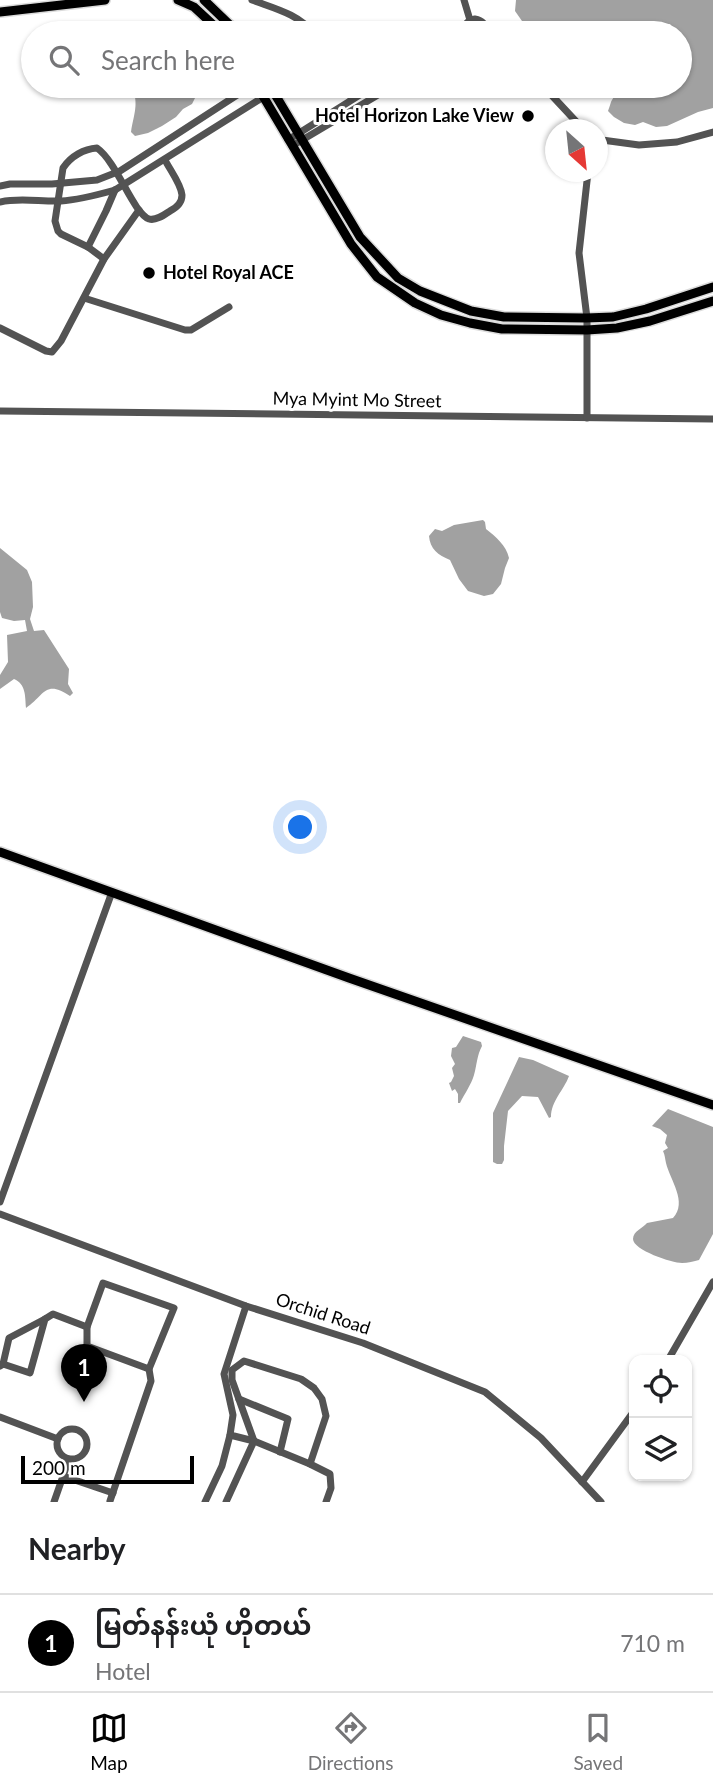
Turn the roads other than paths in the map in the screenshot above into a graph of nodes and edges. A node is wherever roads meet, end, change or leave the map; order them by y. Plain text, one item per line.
1 (105, 0) edge
2 (178, 0) edge
3 (204, 0) edge
4 (252, 0) edge
5 (464, 0) edge
6 (0, 12) edge
7 (470, 20) joint
8 (209, 21) edge
9 (226, 21) edge
10 (302, 21) edge
11 (481, 21) edge
12 (235, 98) edge
13 (264, 98) joint
14 (278, 98) edge
15 (371, 98) edge
16 (554, 98) edge
17 (352, 99) edge
18 (574, 119) edge
19 (713, 132) edge
20 (300, 137) junction
21 (608, 142) edge
22 (290, 143) junction
23 (165, 160) junction
24 (117, 172) junction
25 (587, 182) edge
26 (61, 183) junction
27 (0, 184) edge
28 (124, 185) junction
29 (115, 190) junction
30 (58, 201) junction
31 (0, 202) edge
32 (139, 210) junction
33 (88, 247) junction
34 (104, 259) junction
35 (713, 287) edge
36 (84, 298) junction
37 (713, 301) edge
38 (229, 307) dead end
39 (587, 318) junction
40 (0, 328) edge
41 (587, 330) junction
42 (0, 411) edge
43 (587, 418) junction
44 (713, 419) edge
45 (0, 852) edge
46 (112, 892) junction
47 (713, 1105) edge
48 (0, 1202) edge
49 (0, 1214) edge
50 (713, 1282) edge
51 (246, 1306) junction
52 (45, 1319) junction
53 (87, 1327) junction
54 (671, 1355) edge
55 (1, 1365) edge
56 (149, 1369) junction
57 (239, 1399) junction
58 (0, 1417) edge
59 (629, 1418) edge
60 (230, 1435) junction
61 (58, 1439) junction
62 (254, 1441) junction
63 (280, 1452) junction
64 (69, 1459) junction
65 (310, 1464) junction
66 (63, 1476) junction
67 (582, 1482) junction
68 (111, 1497) edge
69 (54, 1502) edge
70 (205, 1502) edge
71 (226, 1502) edge
72 (326, 1502) edge
73 (601, 1502) edge

1 - 6 main road
2 - 8 main road
3 - 9 main road
4 - 10 street
5 - 7 street
7 - 11 street
12 - 24 street
13 - 22 main road
13 - 23 street
14 - 20 main road
15 - 20 street
16 - 18 street
17 - 20 street
19 - 21 street
20 - 22 street
20 - 39 main road
22 - 41 main road
23 - 28 street
23 - 32 street
24 - 26 street
24 - 26 street
24 - 28 street
25 - 39 street
26 - 27 street
26 - 30 street
28 - 29 street
28 - 32 street
29 - 30 street
29 - 33 street
30 - 31 street
30 - 33 street
32 - 34 street
33 - 34 street
34 - 36 street
35 - 39 main road
36 - 38 street
36 - 40 street
37 - 41 main road
39 - 41 street
41 - 43 street
42 - 43 street, Mya Myint Mo Street
43 - 44 street, Mya Myint Mo Street
45 - 46 main road
46 - 47 main road
46 - 48 street
49 - 51 street, Orchid Road
50 - 54 street
51 - 60 street
51 - 67 street, Orchid Road
52 - 53 street
52 - 55 street
52 - 55 street
53 - 56 street
53 - 56 street
56 - 68 street
57 - 62 street
57 - 63 street
57 - 65 street
58 - 61 street
59 - 67 street
60 - 62 street
60 - 70 street
61 - 64 street
61 - 64 street
62 - 63 street
62 - 71 street
63 - 65 street
64 - 66 street
65 - 72 street
66 - 68 street
66 - 69 street
67 - 73 street, Orchid Road

